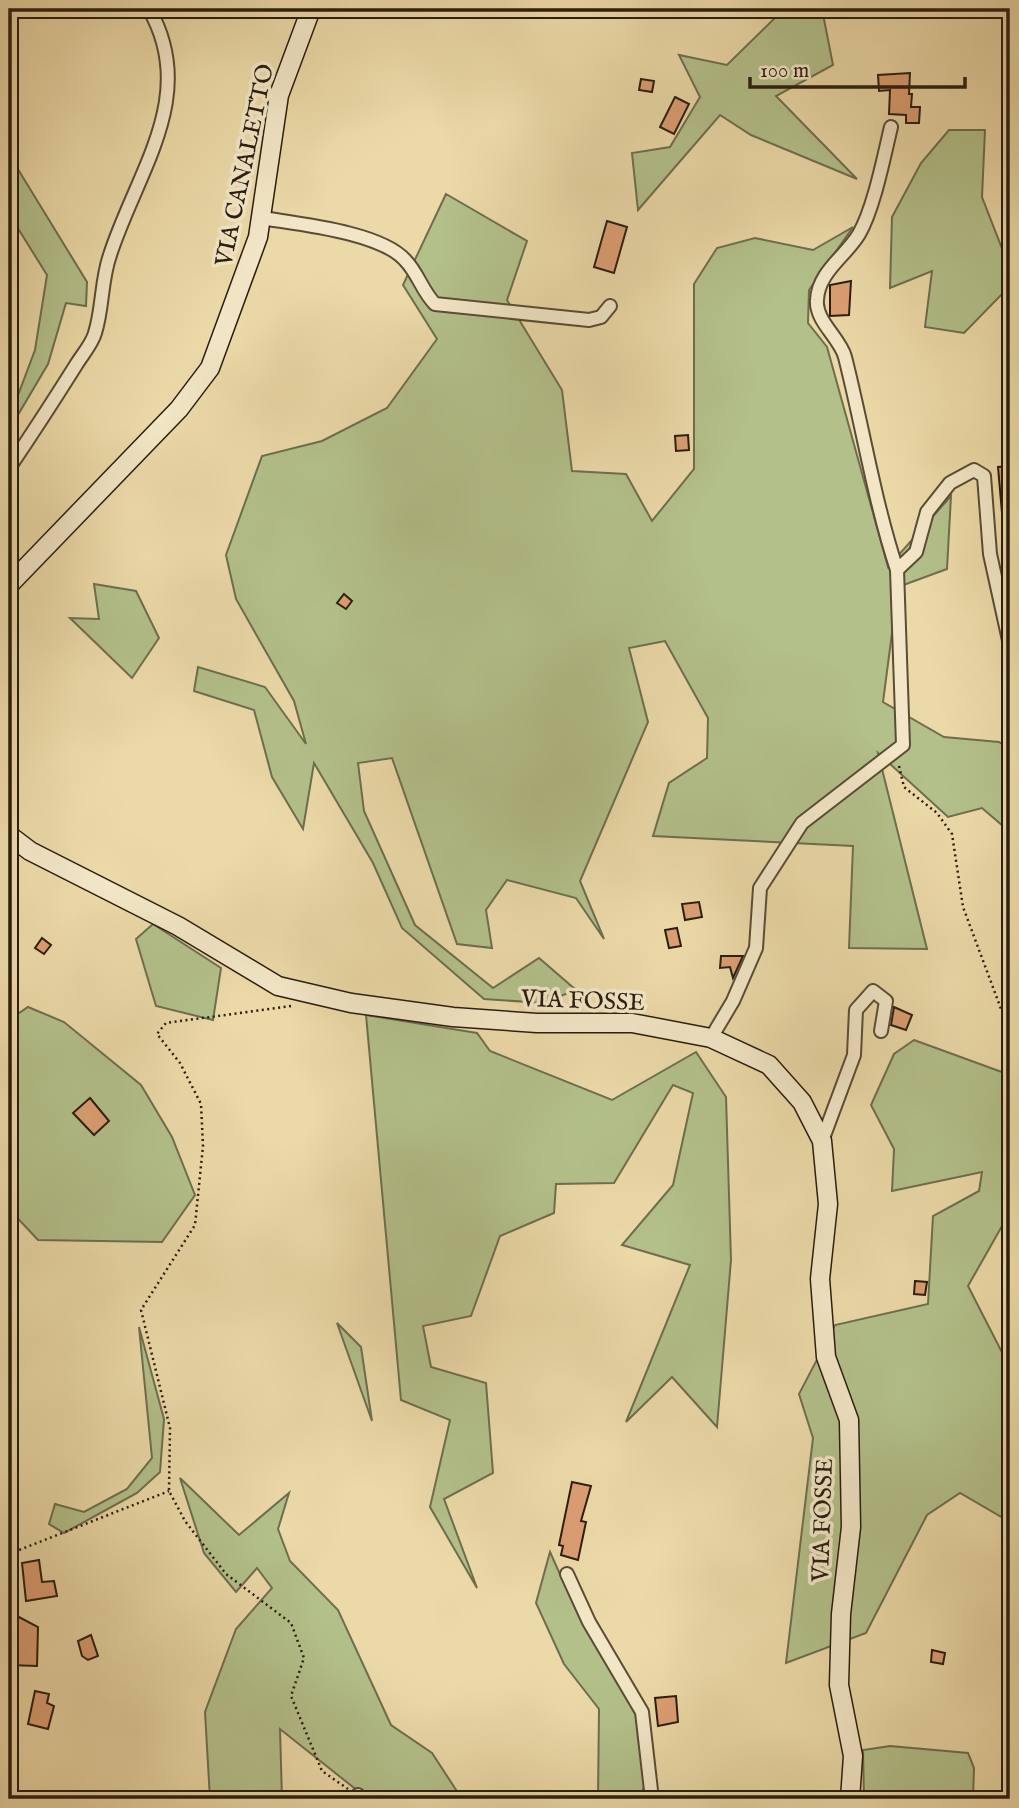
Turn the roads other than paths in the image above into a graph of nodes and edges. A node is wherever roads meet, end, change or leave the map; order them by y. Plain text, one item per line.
1 (149, 9) edge
2 (311, 9) edge
3 (891, 127) dead end
4 (262, 218) junction
5 (610, 306) dead end
6 (9, 468) edge
7 (897, 570) junction
8 (9, 585) edge
9 (1010, 645) edge
10 (9, 835) edge
11 (881, 1031) dead end
12 (711, 1038) junction
13 (822, 1141) junction
14 (567, 1574) dead end
15 (652, 1799) edge
16 (850, 1799) edge

1 - 6 street
2 - 4 street, VIA CANALETTO
3 - 7 street
4 - 5 street
4 - 8 street, VIA CANALETTO
7 - 9 street
7 - 12 street
10 - 12 street, VIA FOSSE
11 - 13 street
12 - 13 street, VIA FOSSE
13 - 16 street, VIA FOSSE
14 - 15 street

